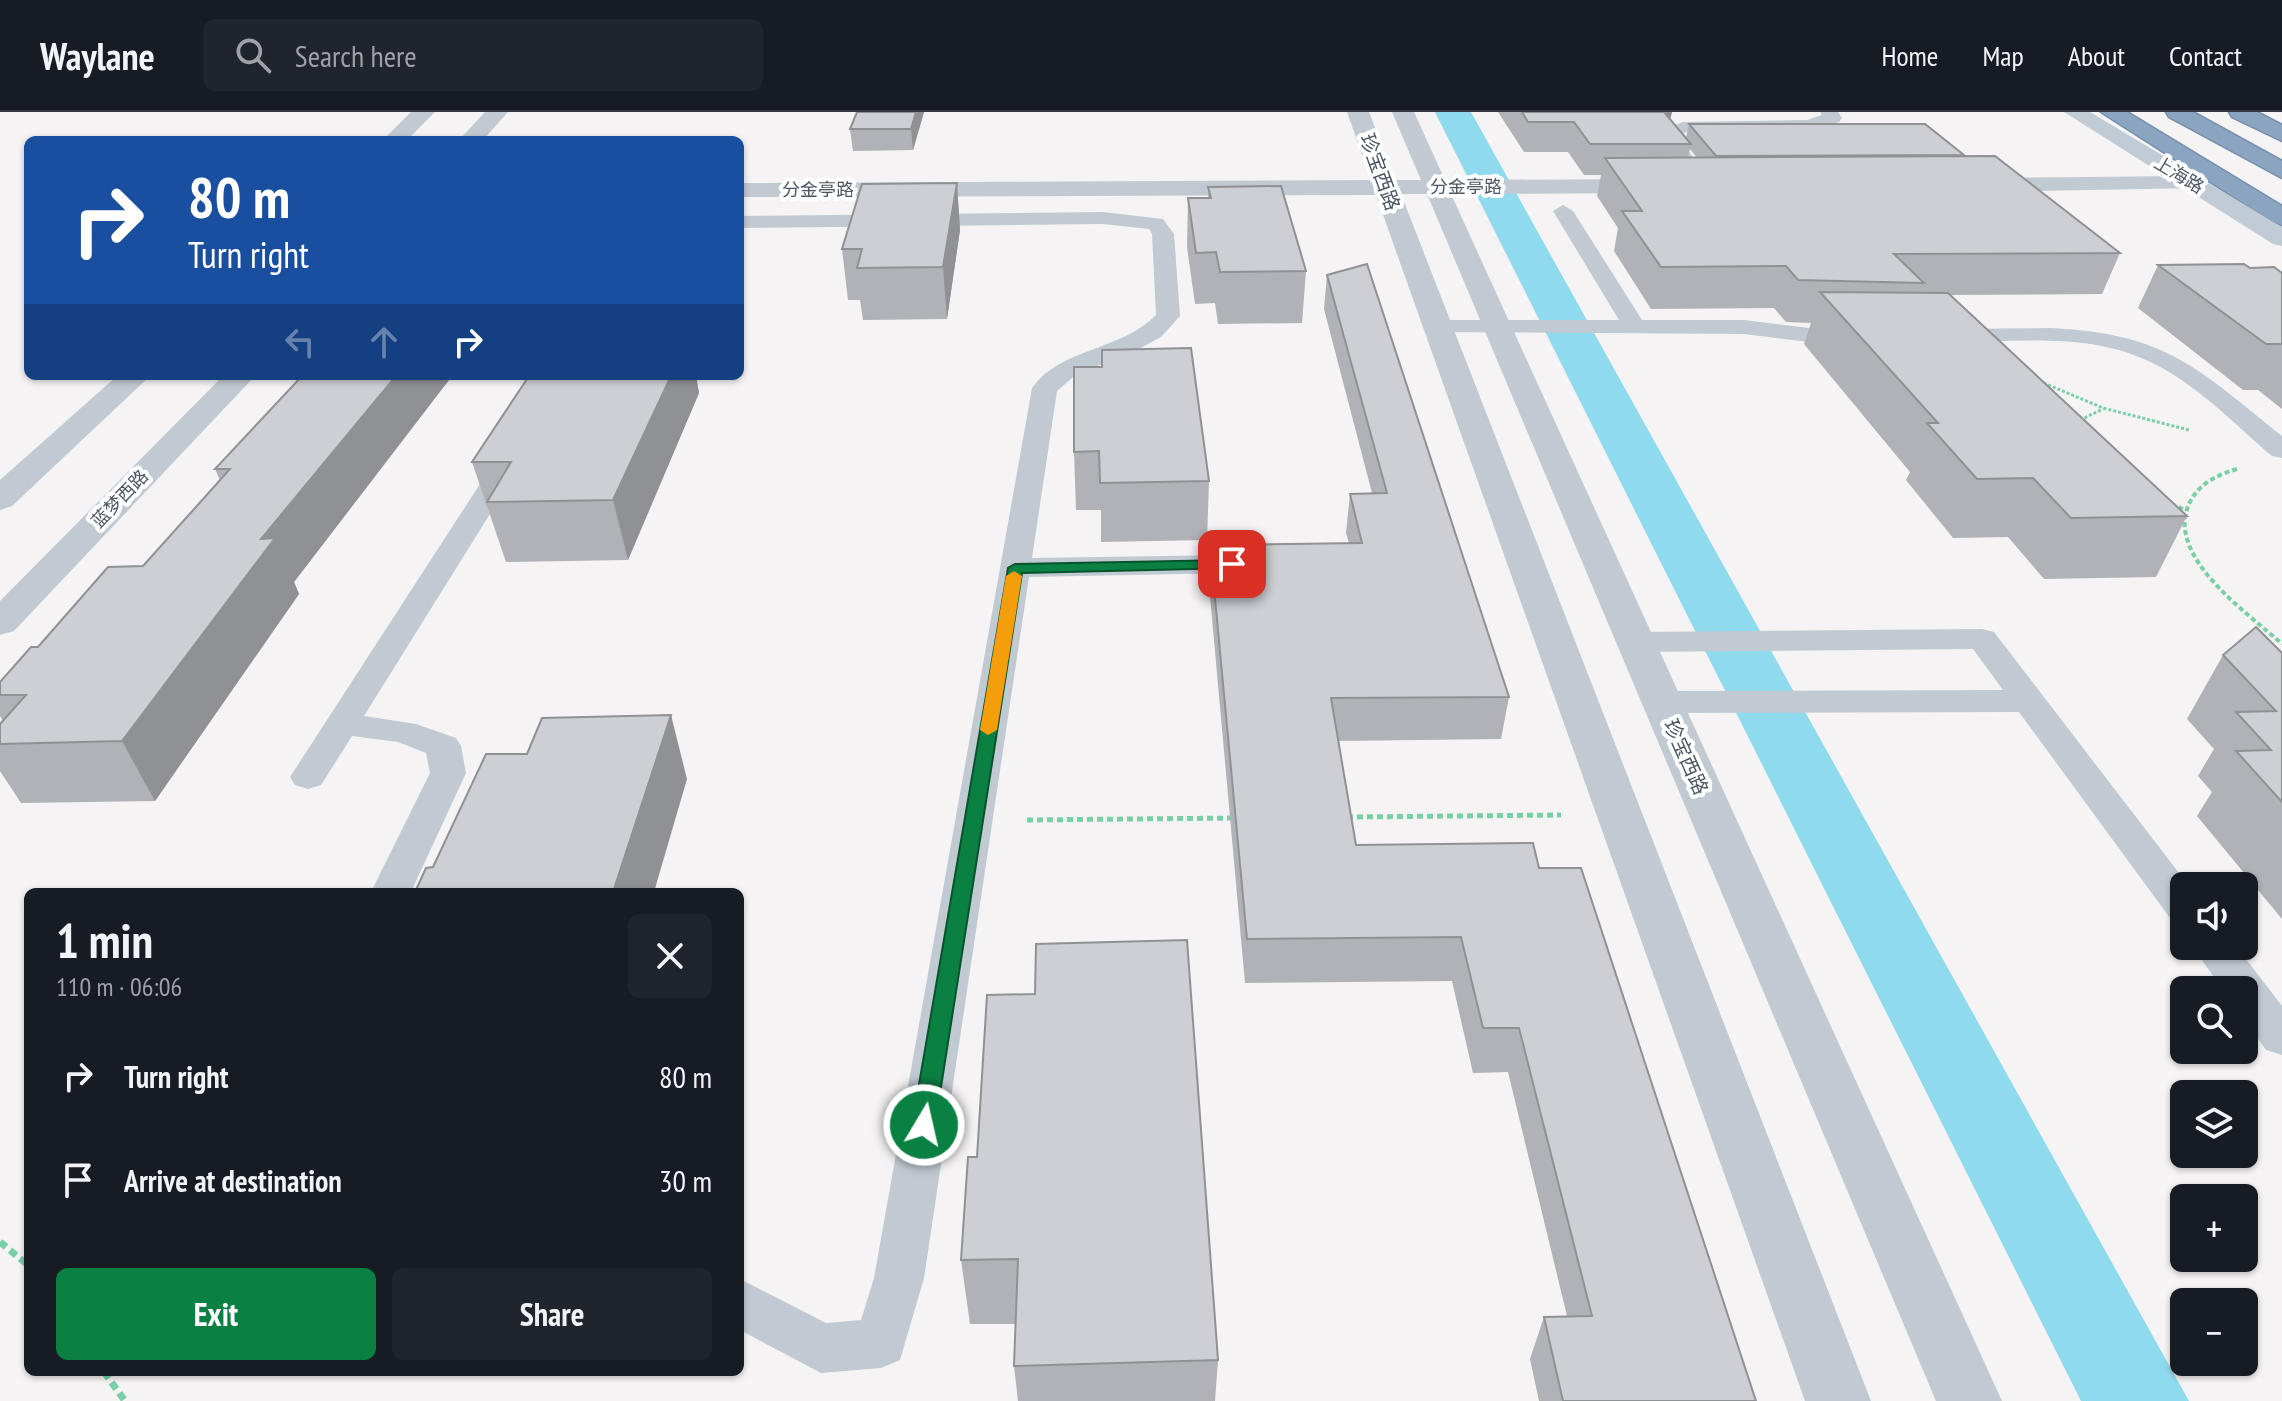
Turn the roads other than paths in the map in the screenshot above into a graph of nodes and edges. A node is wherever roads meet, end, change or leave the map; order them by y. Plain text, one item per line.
1 (424, 112) edge
2 (497, 112) edge
3 (1358, 112) edge
4 (1403, 112) edge
5 (1829, 112) edge
6 (2075, 112) edge
7 (2112, 112) edge
8 (2132, 112) edge
9 (2177, 112) edge
10 (2240, 112) edge
11 (2282, 134) edge
12 (398, 136) edge
13 (474, 136) edge
14 (2282, 171) edge
15 (2192, 183) junction
16 (1940, 185) edge
17 (1707, 186) joint
18 (1386, 187) junction
19 (1436, 187) junction
20 (1010, 189) junction
21 (744, 190) edge
22 (2282, 196) edge
23 (1048, 203) junction
24 (1563, 211) dead end
25 (2282, 217) edge
26 (1005, 219) junction
27 (744, 222) edge
28 (2282, 238) edge
29 (1438, 327) junction
30 (1497, 327) junction
31 (1635, 327) junction
32 (1884, 335) edge
33 (1929, 336) edge
34 (131, 380) edge
35 (236, 380) edge
36 (560, 380) edge
37 (2282, 450) edge
38 (0, 499) edge
39 (1232, 564) edge
40 (1015, 568) junction
41 (0, 623) edge
42 (1635, 642) junction
43 (2029, 701) junction
44 (1662, 702) junction
45 (342, 724) junction
46 (308, 777) dead end
47 (393, 888) edge
48 (2170, 889) edge
49 (2224, 960) edge
50 (2282, 1038) edge
51 (744, 1305) edge
52 (1838, 1401) edge
53 (1969, 1401) edge

1 - 12 street
2 - 13 street
3 - 18 street, 珍宝西路
4 - 19 street, 珍宝西路
5 - 17 lane
6 - 15 main road, 上海路
7 - 25 highway
8 - 22 highway
9 - 14 highway
10 - 11 highway
15 - 16 street
15 - 28 main road, 上海路
17 - 19 street, 分金亭路
18 - 19 street, 分金亭路
18 - 23 street, 分金亭路
18 - 29 street, 珍宝西路
19 - 30 street, 珍宝西路
20 - 21 street, 分金亭路
20 - 23 street, 分金亭路
20 - 26 lane
23 - 26 lane
23 - 40 lane
24 - 31 lane
26 - 27 lane
29 - 30 lane
29 - 52 street, 珍宝西路
30 - 31 lane
30 - 42 street, 珍宝西路
31 - 32 lane
33 - 37 lane
34 - 38 street
35 - 41 street, 蓝梦西路
36 - 45 lane
39 - 40 lane
40 - 51 lane
42 - 43 lane
42 - 44 street, 珍宝西路
43 - 44 lane
43 - 48 lane
44 - 53 street, 珍宝西路
45 - 46 lane
45 - 47 lane
49 - 50 lane

